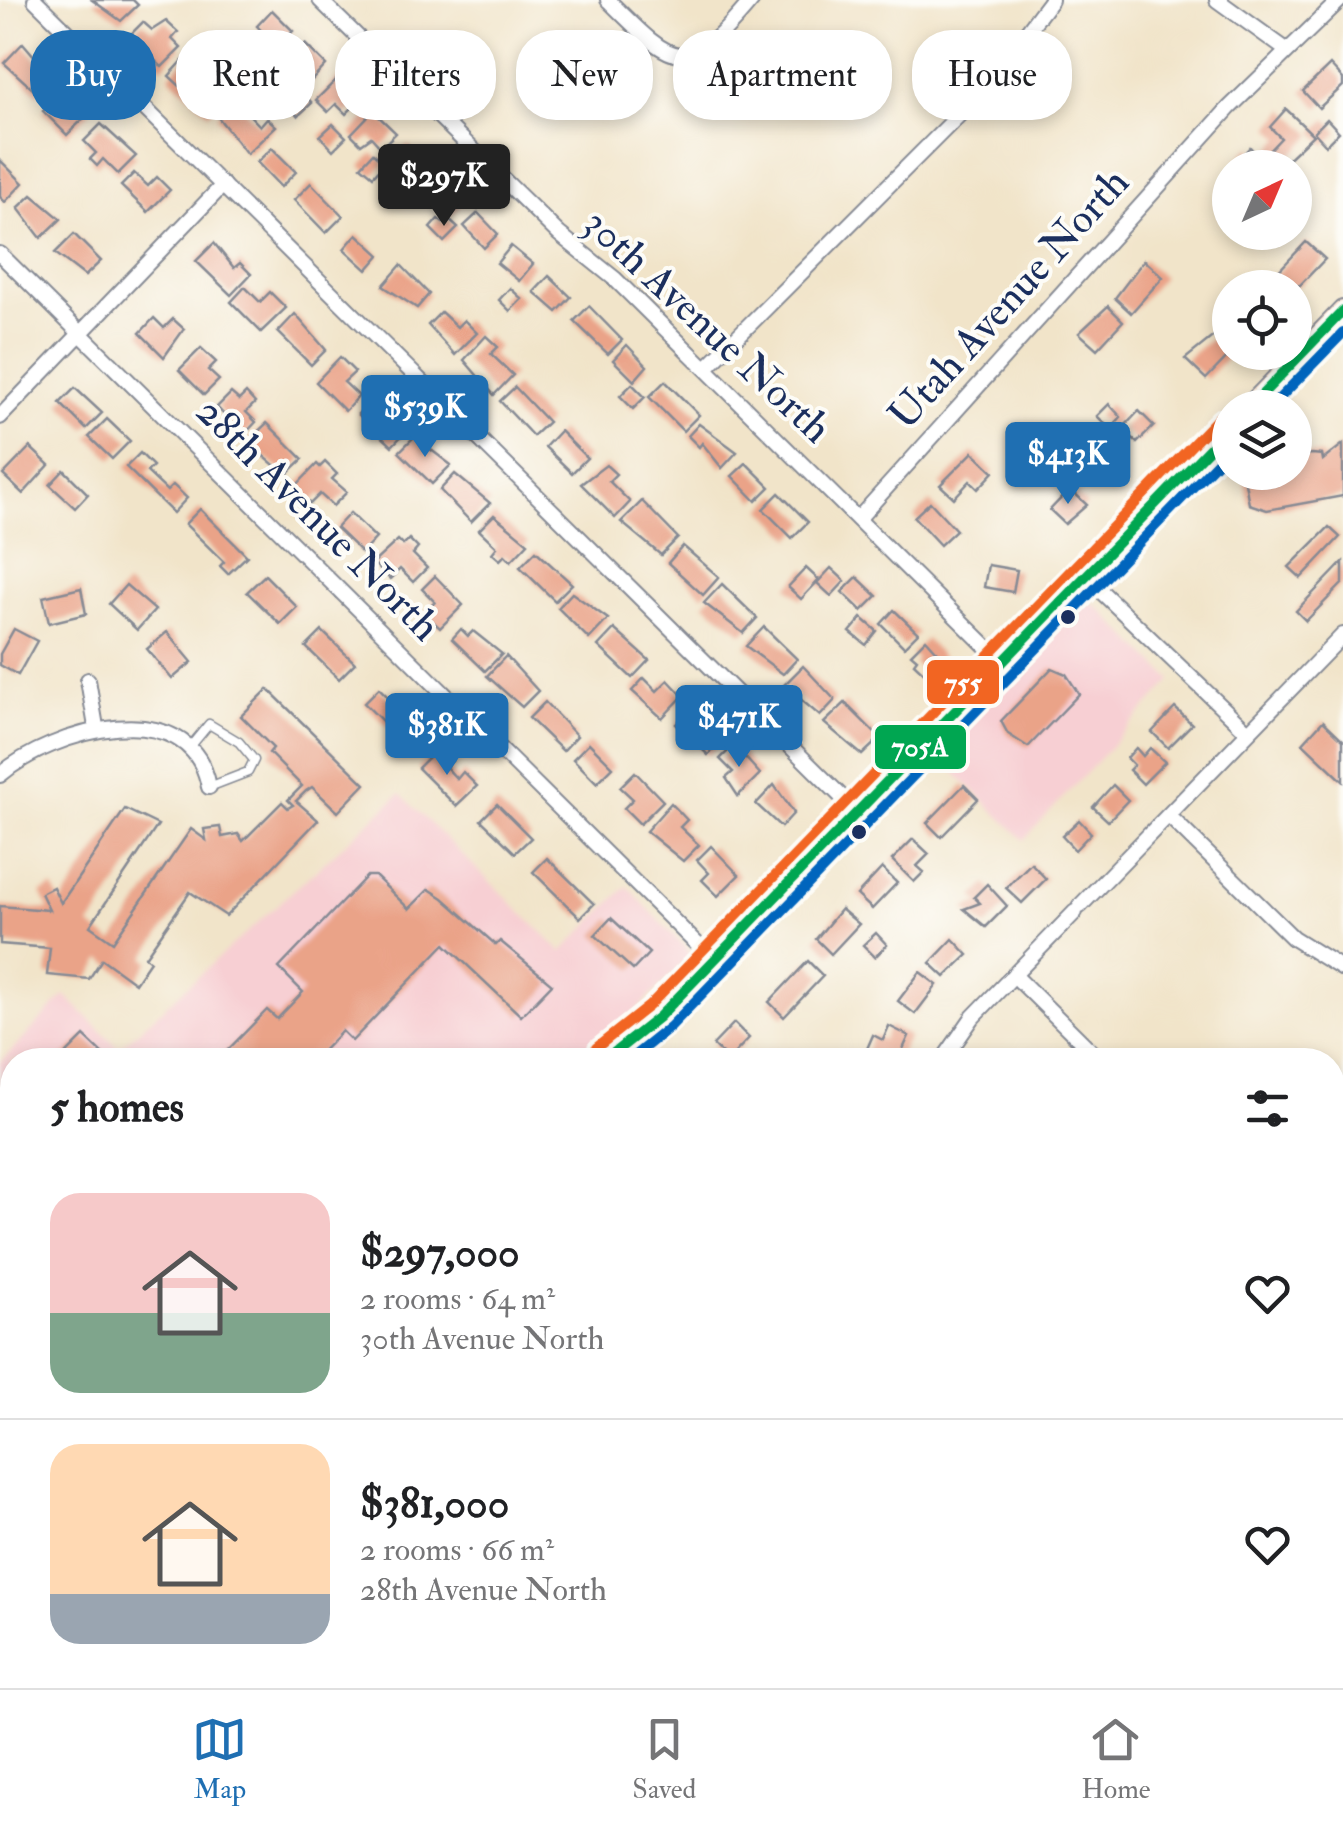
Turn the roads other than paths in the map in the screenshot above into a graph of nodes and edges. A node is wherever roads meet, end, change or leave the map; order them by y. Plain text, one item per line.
1 (35, 0) edge
2 (320, 0) edge
3 (608, 0) edge
4 (752, 0) edge
5 (1051, 0) edge
6 (1217, 0) edge
7 (1340, 0) edge
8 (1285, 49) junction
9 (223, 185) junction
10 (0, 254) edge
11 (1343, 311) edge
12 (81, 334) junction
13 (706, 368) junction
14 (1266, 390) edge
15 (0, 418) edge
16 (1212, 447) edge
17 (858, 519) junction
18 (1086, 577) junction
19 (1343, 634) edge
20 (1003, 662) junction
21 (88, 680) dead end
22 (96, 727) junction
23 (1248, 732) junction
24 (190, 746) junction
25 (0, 775) edge
26 (208, 786) joint
27 (858, 813) junction
28 (1168, 816) junction
29 (714, 960) junction
30 (1343, 968) edge
31 (1014, 976) junction
32 (627, 1048) edge
33 (951, 1048) edge
34 (1088, 1048) edge

1 - 9 street
2 - 13 street, 30th Avenue North
3 - 4 street
5 - 13 street
6 - 8 street
7 - 8 street, Utah Avenue North
8 - 17 street, Utah Avenue North
9 - 12 street
9 - 27 street
10 - 12 street, 28th Avenue North
11 - 14 main road
12 - 15 street
12 - 29 street, 28th Avenue North
13 - 17 street, 30th Avenue North
16 - 18 main road
17 - 20 street, 30th Avenue North
18 - 20 main road
18 - 23 street
19 - 23 street
20 - 27 main road
21 - 22 street
22 - 24 street
22 - 25 street
23 - 28 street
24 - 26 street
24 - 26 lane
27 - 29 main road
28 - 30 street
28 - 31 street
29 - 32 main road
31 - 33 street
31 - 34 street

